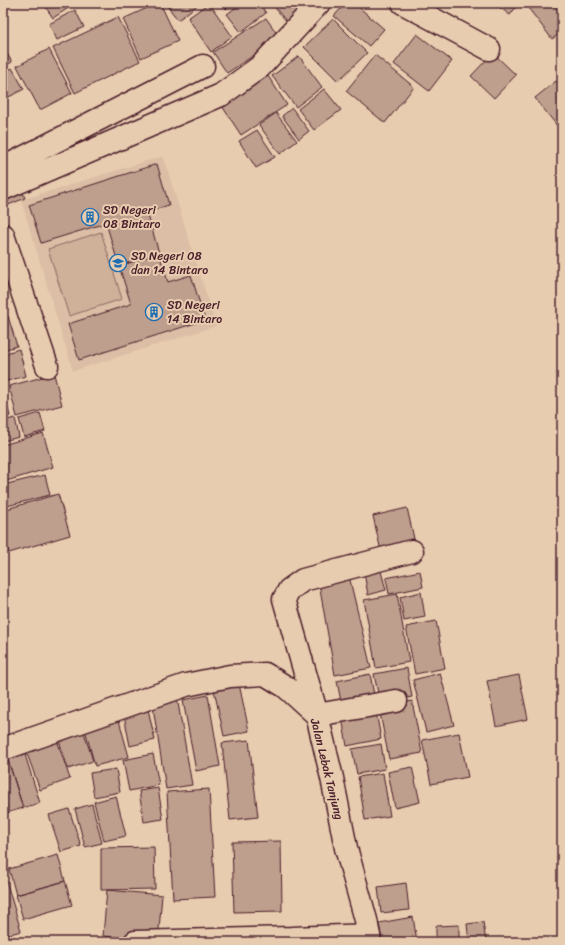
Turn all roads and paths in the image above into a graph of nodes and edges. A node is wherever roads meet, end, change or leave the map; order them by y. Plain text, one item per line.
1 (319, 3) edge
2 (403, 3) edge
3 (489, 49) dead end
4 (203, 66) dead end
5 (3, 168) edge
6 (3, 189) edge
7 (3, 235) edge
8 (48, 366) dead end
9 (412, 551) dead end
10 (396, 701) dead end
11 (317, 715) junction
12 (3, 749) edge
13 (369, 938) edge
14 (293, 940) edge
15 (135, 942) edge

1 - 6 street
2 - 3 street
4 - 5 street
7 - 8 street
9 - 11 street
10 - 11 street
11 - 12 street, Jalan Lebak Tanjung
11 - 13 street, Jalan Lebak Tanjung
13 - 14 street
14 - 15 street

